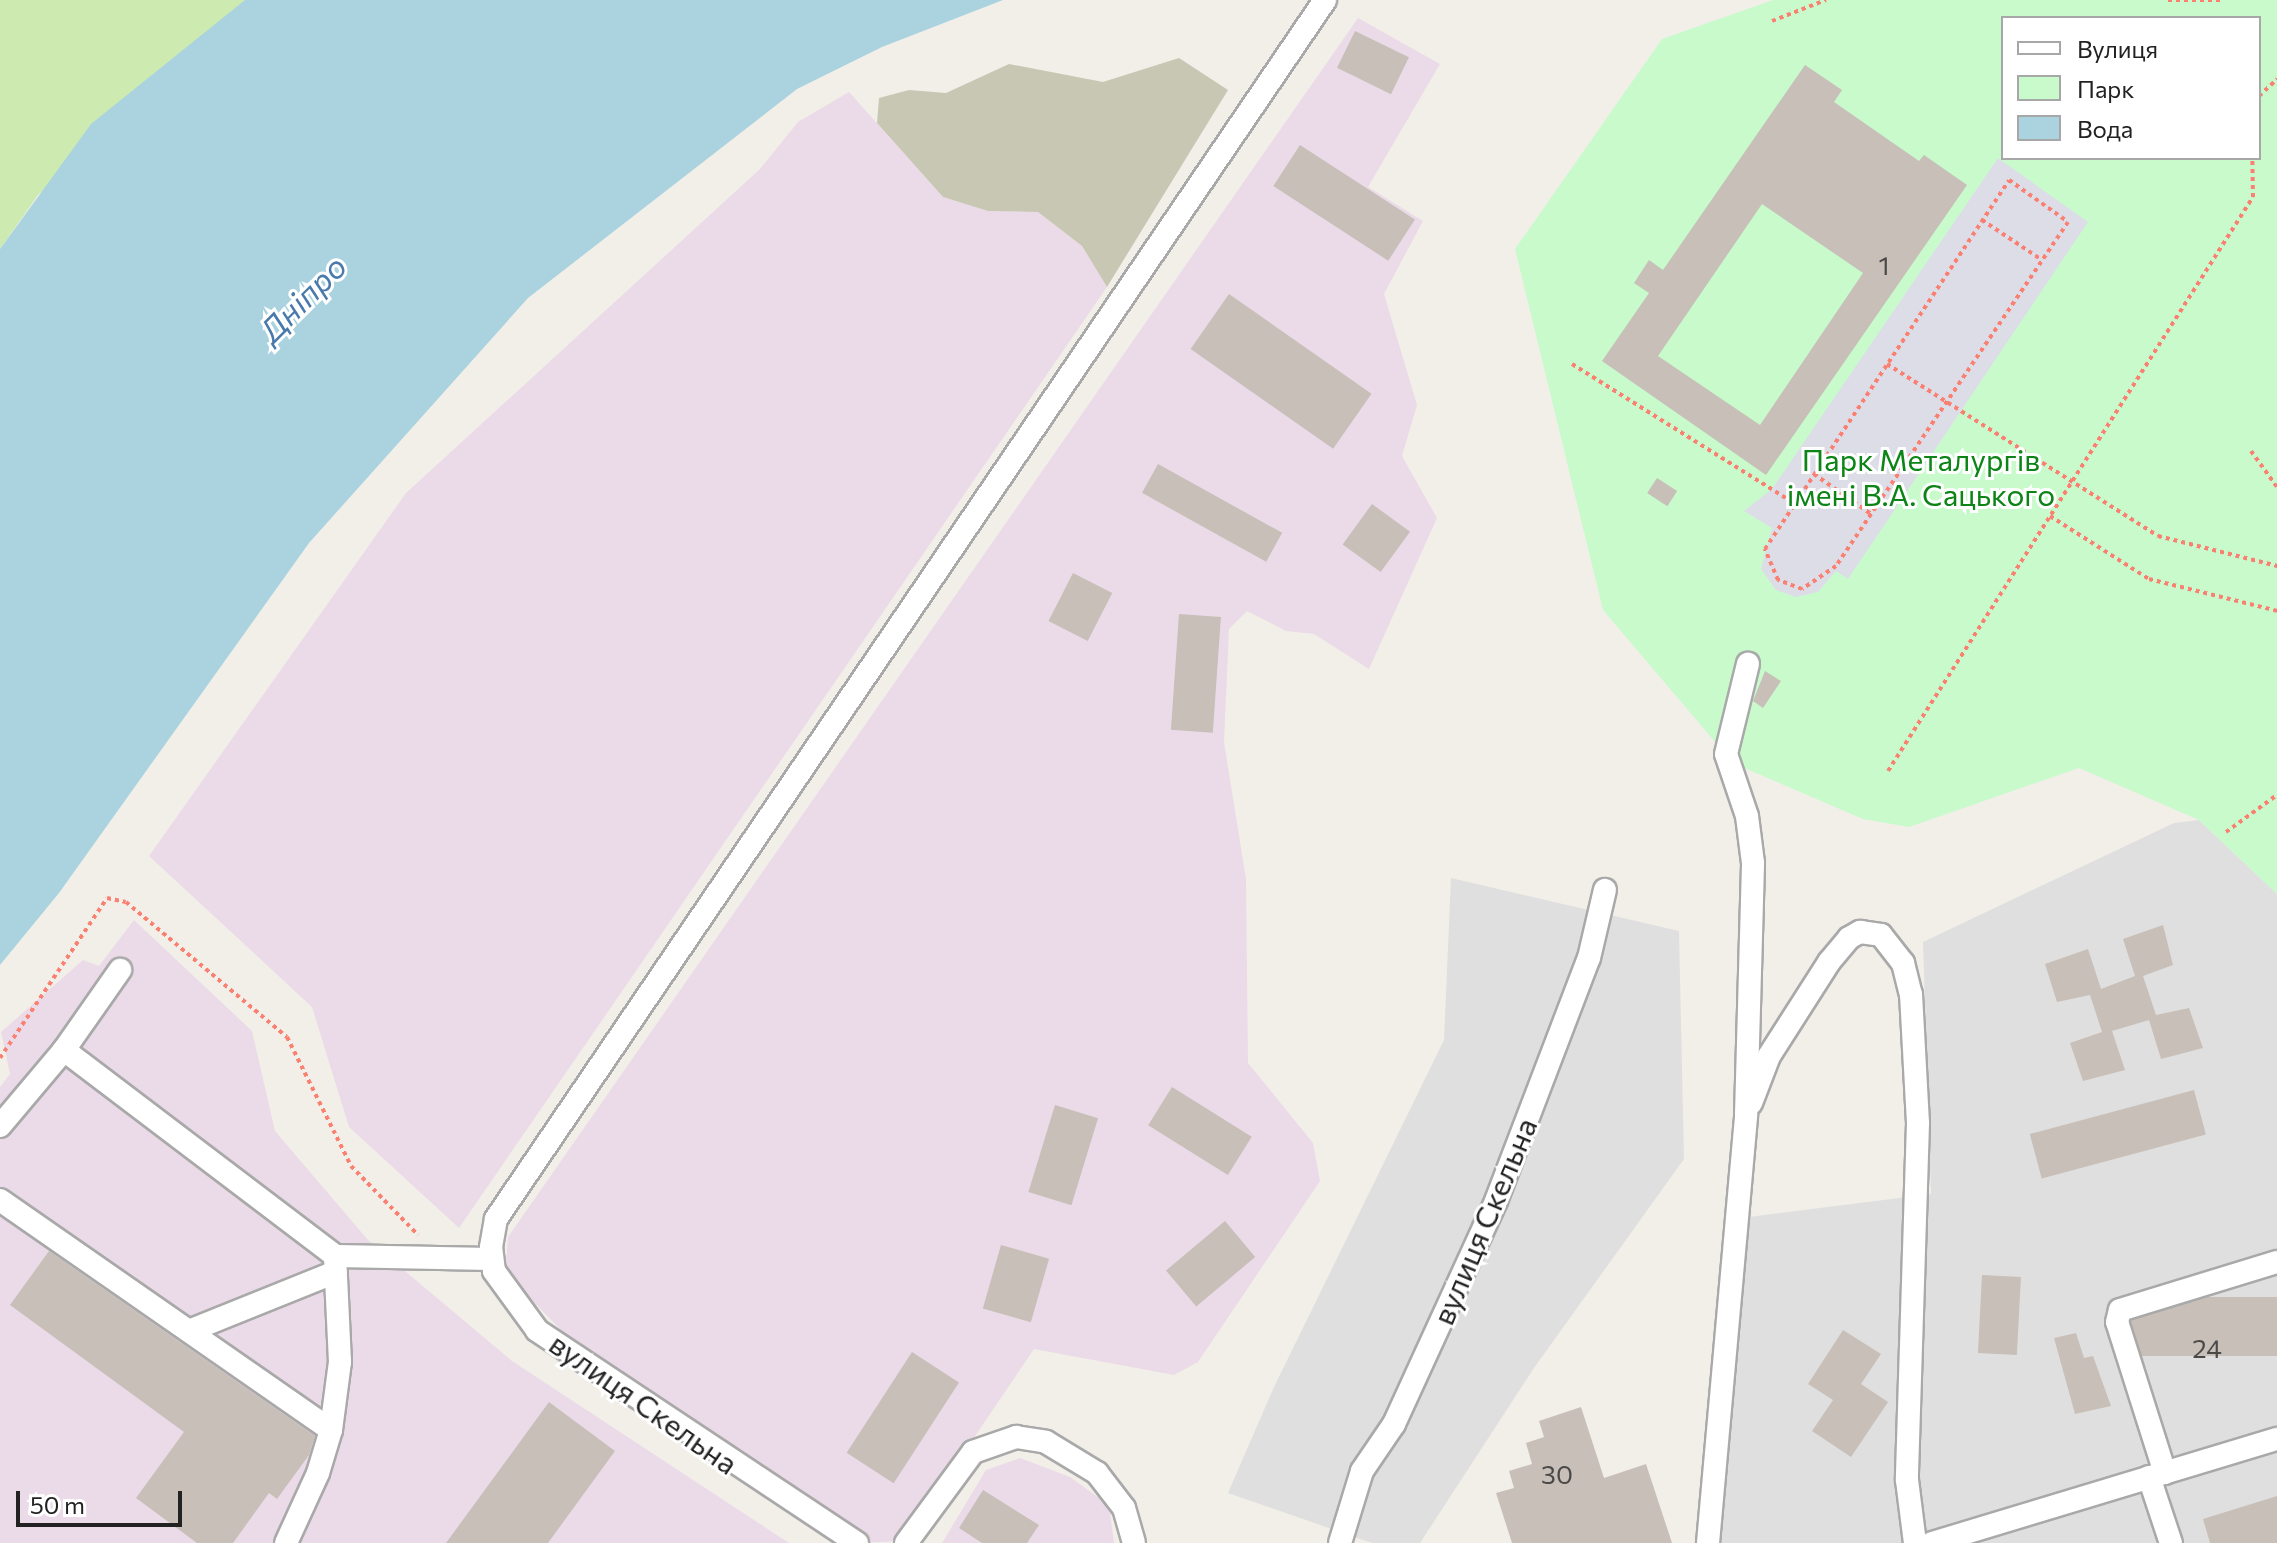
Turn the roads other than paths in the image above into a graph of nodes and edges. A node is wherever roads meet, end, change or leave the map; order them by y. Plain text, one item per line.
1 (1325, 0) edge
2 (1748, 664) dead end
3 (1605, 890) dead end
4 (120, 970) dead end
5 (64, 1050) junction
6 (1746, 1115) junction
7 (0, 1126) edge
8 (4, 1213) edge
9 (492, 1259) junction
10 (2277, 1262) edge
11 (336, 1264) junction
12 (189, 1331) junction
13 (331, 1430) junction
14 (2277, 1439) edge
15 (2157, 1475) junction
16 (286, 1543) edge
17 (857, 1543) edge
18 (906, 1543) edge
19 (1134, 1543) edge
20 (1340, 1543) edge
21 (1708, 1543) edge
22 (1915, 1543) edge
23 (1932, 1543) edge
24 (2171, 1543) edge

1 - 9 street
2 - 6 street
3 - 20 street, вулиця Скельна
4 - 5 street
5 - 7 street
5 - 11 street
6 - 21 street
6 - 22 street
8 - 12 street
9 - 11 street
9 - 17 street, вулиця Скельна
10 - 15 street
11 - 12 street
11 - 13 street
12 - 13 street
13 - 16 street
14 - 15 street
15 - 23 street
15 - 24 street
18 - 19 street

